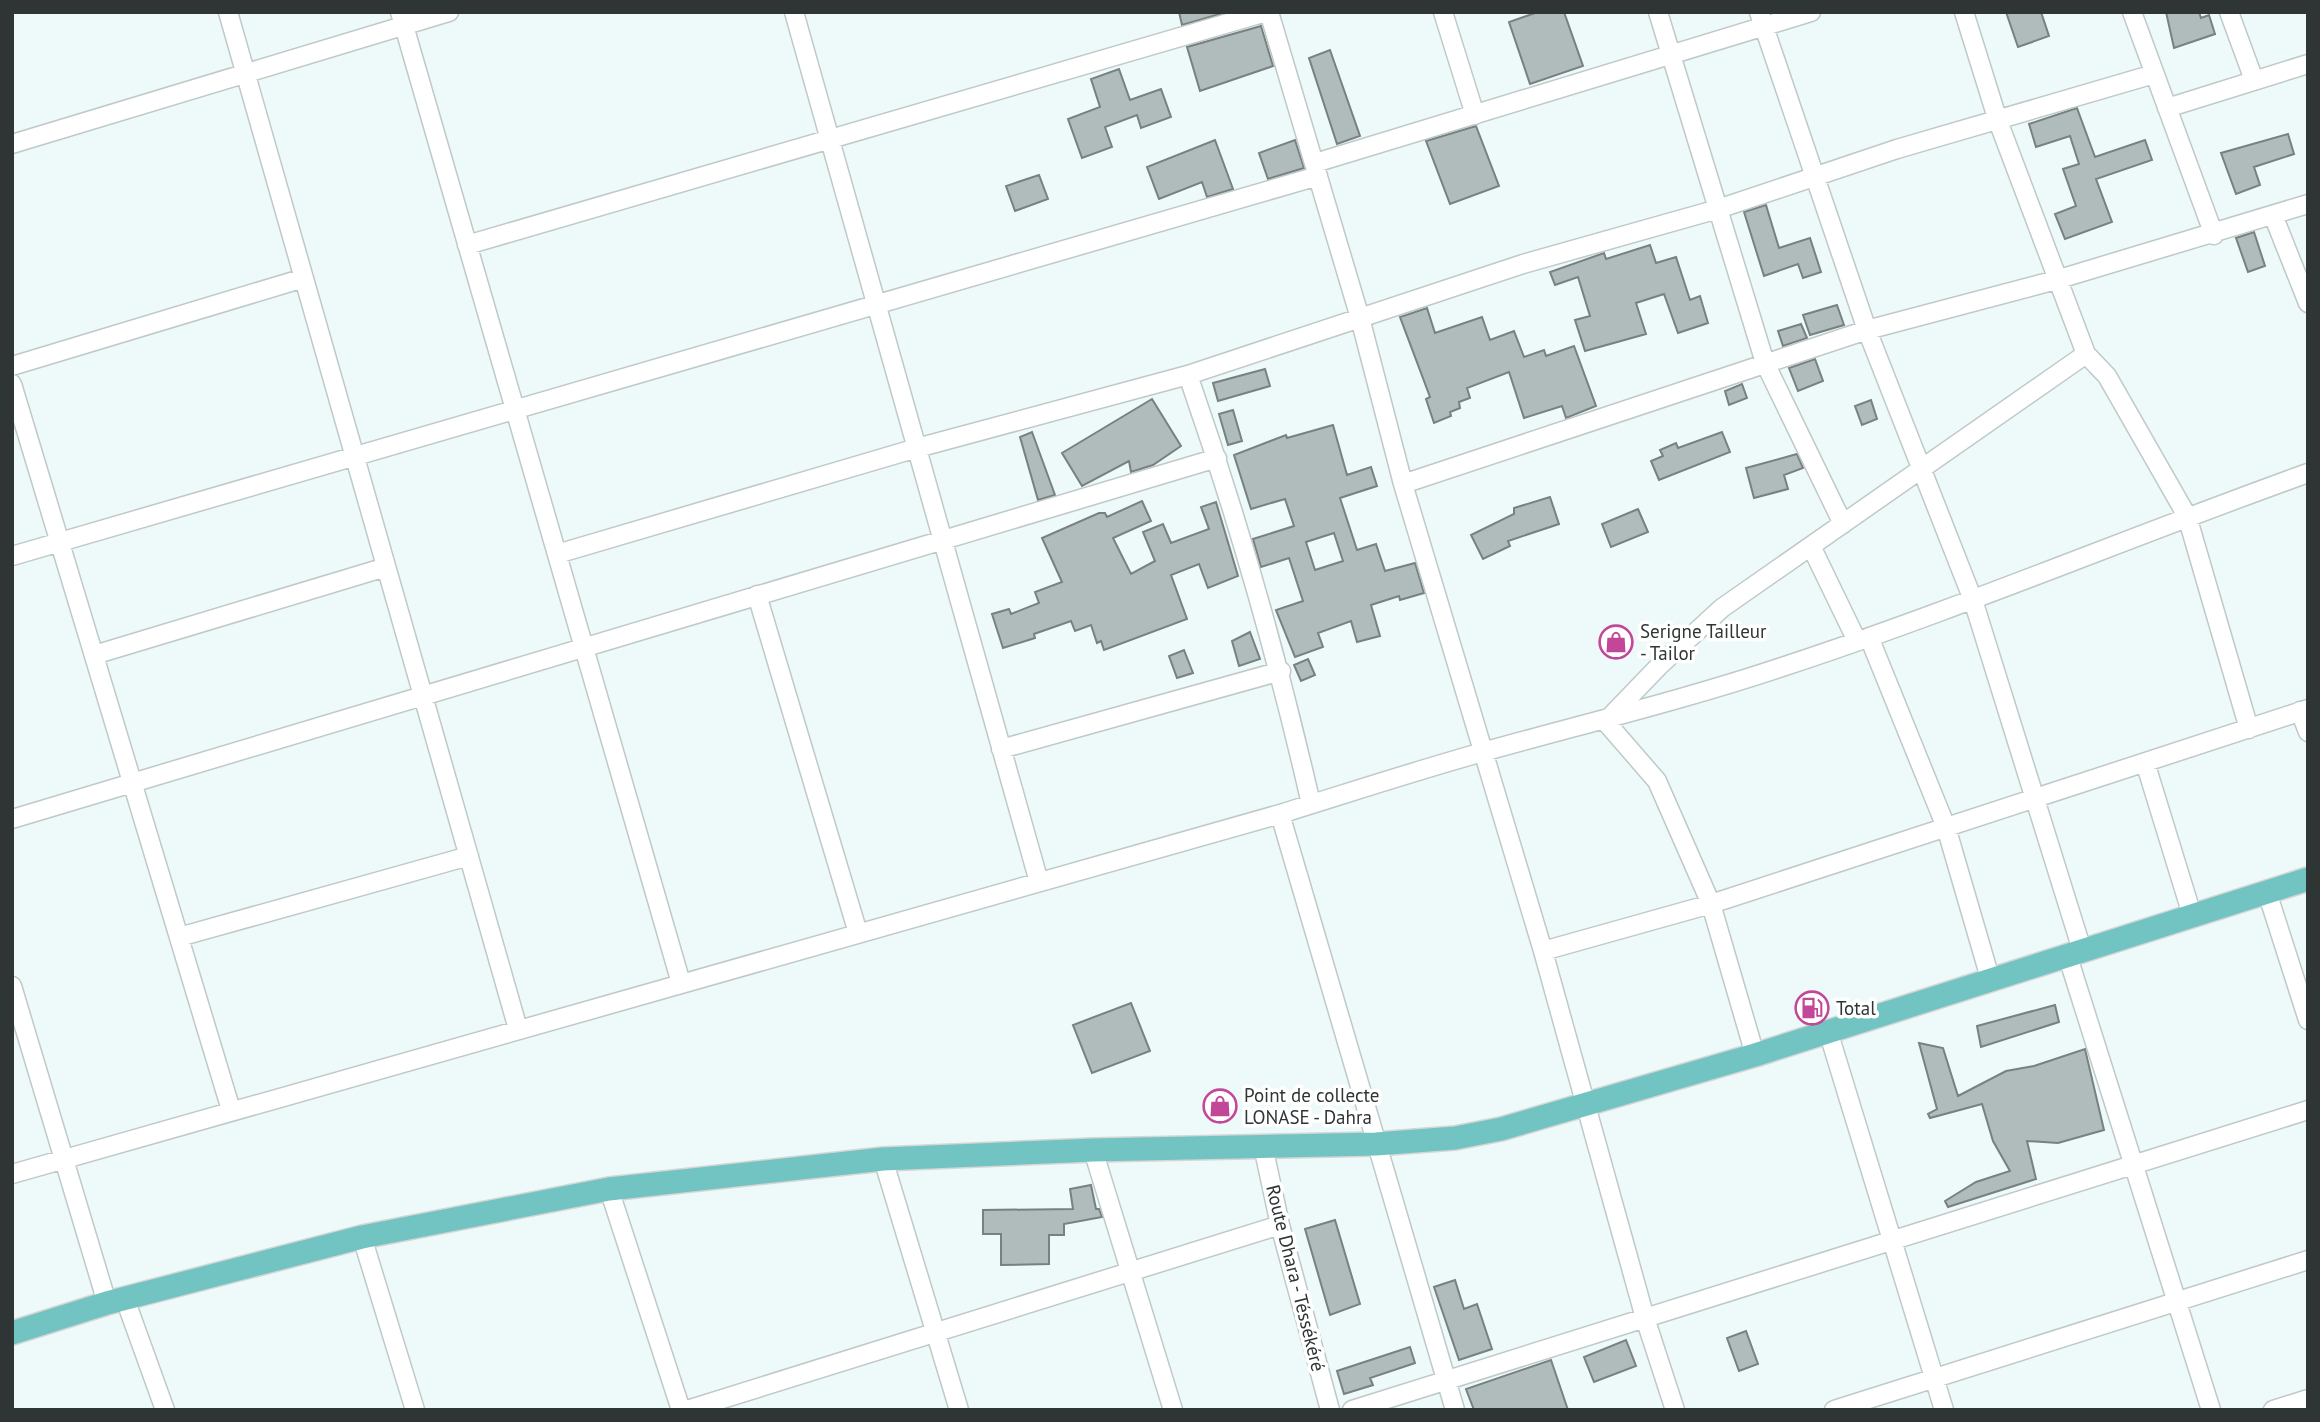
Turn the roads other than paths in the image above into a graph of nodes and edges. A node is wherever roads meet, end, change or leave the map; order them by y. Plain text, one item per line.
1 (228, 12) edge
2 (449, 12) edge
3 (794, 12) edge
4 (1267, 12) edge
5 (1443, 12) edge
6 (1658, 12) edge
7 (1811, 12) edge
8 (1964, 12) edge
9 (2132, 12) edge
10 (2229, 12) edge
11 (402, 19) edge
12 (1761, 19) edge
13 (1671, 55) junction
14 (2308, 64) edge
15 (246, 74) junction
16 (2154, 74) junction
17 (2254, 80) junction
18 (2167, 108) junction
19 (1475, 115) junction
20 (1998, 121) junction
21 (830, 140) junction
22 (12, 144) edge
23 (1317, 169) junction
24 (1816, 177) junction
25 (2308, 204) edge
26 (1718, 209) junction
27 (2273, 215) junction
28 (2214, 235) junction
29 (467, 245) junction
30 (304, 278) junction
31 (2056, 281) junction
32 (875, 303) junction
33 (2308, 303) edge
34 (1360, 317) junction
35 (1867, 330) junction
36 (2086, 354) junction
37 (1765, 362) junction
38 (12, 366) edge
39 (1188, 375) junction
40 (12, 384) edge
41 (514, 407) junction
42 (916, 448) junction
43 (355, 456) junction
44 (1217, 457) junction
45 (1922, 469) junction
46 (2308, 473) edge
47 (1403, 484) junction
48 (2187, 516) junction
49 (1843, 524) junction
50 (942, 540) junction
51 (60, 542) junction
52 (1811, 546) junction
53 (557, 554) junction
54 (12, 556) edge
55 (386, 567) junction
56 (757, 595) junction
57 (1973, 600) junction
58 (1863, 639) junction
59 (584, 647) junction
60 (94, 655) junction
61 (1281, 671) junction
62 (423, 695) junction
63 (2304, 710) edge
64 (1605, 721) junction
65 (2249, 729) junction
66 (2308, 732) edge
67 (1001, 749) junction
68 (1483, 752) junction
69 (2145, 762) junction
70 (132, 783) junction
71 (2035, 799) junction
72 (1311, 804) junction
73 (1280, 814) junction
74 (12, 818) edge
75 (1946, 827) junction
76 (469, 856) junction
77 (2308, 879) edge
78 (1039, 882) junction
79 (2267, 892) junction
80 (1711, 904) junction
81 (2192, 915) junction
82 (858, 933) junction
83 (179, 937) junction
84 (1543, 951) junction
85 (2075, 952) junction
86 (1990, 978) junction
87 (681, 983) junction
88 (12, 986) edge
89 (2308, 1020) edge
90 (518, 1029) junction
91 (1828, 1031) junction
92 (1755, 1055) junction
93 (1587, 1105) junction
94 (231, 1110) junction
95 (2308, 1110) edge
96 (1376, 1144) junction
97 (1263, 1146) junction
98 (1093, 1150) junction
99 (64, 1158) junction
100 (883, 1159) junction
101 (2133, 1165) junction
102 (12, 1174) edge
103 (609, 1189) junction
104 (1280, 1225) junction
105 (362, 1237) junction
106 (1891, 1241) junction
107 (2308, 1260) edge
108 (1131, 1271) junction
109 (116, 1301) junction
110 (2176, 1301) junction
111 (1645, 1318) junction
112 (935, 1332) junction
113 (12, 1333) edge
114 (1934, 1378) junction
115 (1445, 1379) junction
116 (2308, 1399) edge
117 (164, 1410) edge
118 (415, 1410) edge
119 (681, 1410) edge
120 (687, 1410) edge
121 (959, 1410) edge
122 (1172, 1410) edge
123 (1330, 1410) edge
124 (1352, 1410) edge
125 (1455, 1410) edge
126 (1675, 1410) edge
127 (1834, 1410) edge
128 (1944, 1410) edge
129 (2211, 1410) edge
130 (2273, 1410) edge

1 - 15 street
2 - 11 street
3 - 21 street
4 - 21 street
4 - 23 street
5 - 19 street
6 - 13 street
7 - 12 street
8 - 20 street
9 - 16 street
10 - 17 street
11 - 15 street
11 - 29 street
12 - 13 street
12 - 24 street
13 - 19 street
13 - 26 street
14 - 17 street
15 - 22 street
15 - 30 street
16 - 18 street
16 - 20 street
17 - 18 street
18 - 28 street
19 - 23 street
20 - 24 street
20 - 31 street
21 - 29 street
21 - 32 street
23 - 32 street
23 - 34 street
24 - 26 street
24 - 35 street
25 - 27 street
26 - 34 street
26 - 37 street
27 - 28 street
27 - 33 street
28 - 31 street
29 - 41 street
30 - 38 street
30 - 43 street
31 - 35 street
31 - 36 street
32 - 41 street
32 - 42 street
34 - 39 street
34 - 47 street
35 - 37 street
35 - 45 street
36 - 45 street
36 - 48 street
37 - 47 street
37 - 49 street
39 - 42 street
39 - 44 street
40 - 51 street
41 - 43 street
41 - 53 street
42 - 50 street
42 - 53 street
43 - 51 street
43 - 55 street
44 - 50 street
44 - 61 street
45 - 49 street
45 - 57 street
46 - 48 street
47 - 68 street
48 - 57 street
48 - 65 street
49 - 52 street
50 - 56 street
50 - 67 street
51 - 54 street
51 - 60 street
52 - 58 street
52 - 64 street
53 - 59 street
55 - 60 street
55 - 62 street
56 - 59 street
56 - 82 street
57 - 58 street
57 - 71 street
58 - 64 street
58 - 75 street
59 - 62 street
59 - 87 street
60 - 70 street
61 - 67 street
61 - 72 street
62 - 70 street
62 - 76 street
63 - 65 street
63 - 66 street
64 - 68 street
64 - 80 street
65 - 69 street
67 - 78 street
68 - 72 street
68 - 84 street
69 - 71 street
69 - 81 street
70 - 74 street
70 - 83 street
71 - 75 street
71 - 85 street
72 - 73 street
73 - 78 street
73 - 96 street
75 - 80 street
75 - 86 street
76 - 83 street
76 - 90 street
77 - 79 main road
78 - 82 street
79 - 81 main road
79 - 89 street
80 - 84 street
80 - 92 street
81 - 85 main road
82 - 87 street
83 - 94 street
84 - 93 street
85 - 86 main road
85 - 101 street
86 - 91 main road
87 - 90 street
88 - 99 street
90 - 94 street
91 - 92 main road
91 - 106 street
92 - 93 main road
93 - 96 main road
93 - 111 street
94 - 99 street
95 - 101 street
96 - 97 main road
96 - 115 street
97 - 98 main road
97 - 104 street, Route Dhara - Téssékéré
98 - 100 main road
98 - 108 street
99 - 102 street
99 - 109 street
100 - 103 main road
100 - 112 street
101 - 106 street
101 - 110 street
103 - 105 main road
103 - 119 street
104 - 108 street
104 - 123 street, Route Dhara - Téssékéré
105 - 109 main road
105 - 118 street
106 - 111 street
106 - 114 street
107 - 110 street
108 - 112 street
108 - 122 street
109 - 113 main road
109 - 117 street
110 - 114 street
110 - 129 street
111 - 115 street
111 - 126 street
112 - 120 street
112 - 121 street
114 - 127 street
114 - 128 street
115 - 124 street
115 - 125 street
116 - 130 street

